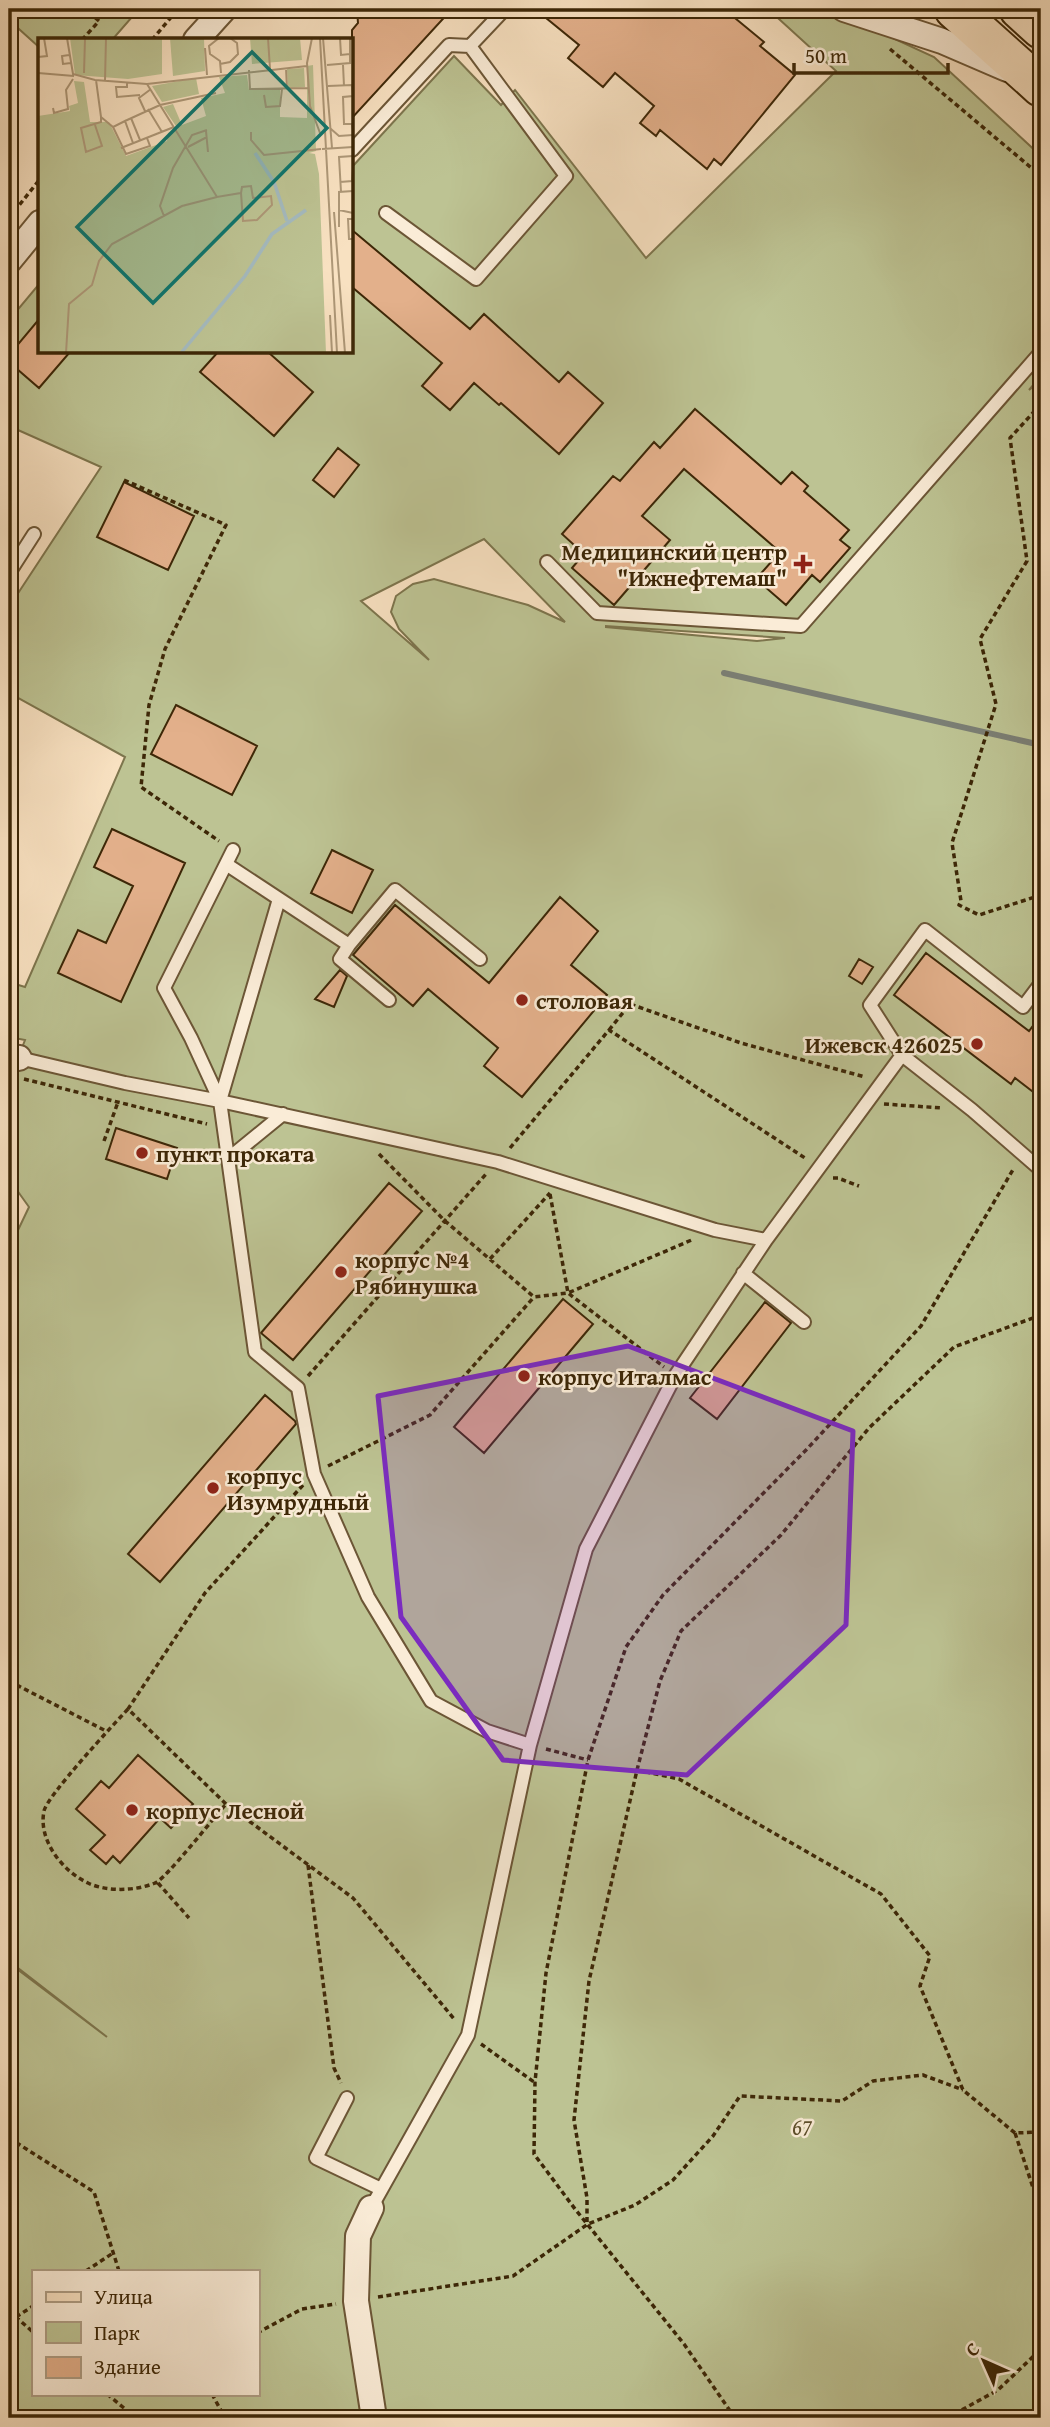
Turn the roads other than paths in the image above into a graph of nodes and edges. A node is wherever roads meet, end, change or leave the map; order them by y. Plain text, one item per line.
1 (224, 9) edge
2 (844, 9) edge
3 (954, 9) edge
4 (1019, 9) edge
5 (501, 10) edge
6 (1041, 29) edge
7 (198, 38) edge
8 (470, 46) junction
9 (1039, 85) edge
10 (354, 148) edge
11 (386, 213) dead end
12 (38, 225) edge
13 (9, 261) edge
14 (1041, 352) edge
15 (34, 534) dead end
16 (547, 562) dead end
17 (9, 573) edge
18 (233, 850) road end
19 (226, 864) junction
20 (279, 899) junction
21 (349, 945) junction
22 (480, 959) dead end
23 (1041, 983) edge
24 (389, 1000) dead end
25 (902, 1055) junction
26 (13, 1064) edge
27 (220, 1101) junction
28 (283, 1114) junction
29 (228, 1159) junction
30 (1041, 1170) edge
31 (766, 1240) junction
32 (743, 1273) junction
33 (804, 1322) dead end
34 (530, 1745) junction
35 (347, 2098) road end
36 (376, 2198) junction
37 (374, 2418) edge

1 - 7 street
2 - 9 street
3 - 9 main road
4 - 6 main road
5 - 8 lane
8 - 10 lane
8 - 11 lane
12 - 13 street
14 - 16 lane
15 - 17 lane
18 - 19 lane
19 - 20 lane
19 - 27 lane
20 - 21 lane
20 - 27 lane
21 - 22 lane
21 - 24 lane
23 - 25 lane
25 - 30 lane
25 - 31 lane
26 - 27 lane
27 - 28 lane
27 - 29 lane
28 - 29 lane
28 - 31 lane
29 - 34 lane
31 - 32 lane
32 - 33 lane
32 - 34 lane
34 - 36 lane
35 - 36 lane
36 - 37 street

